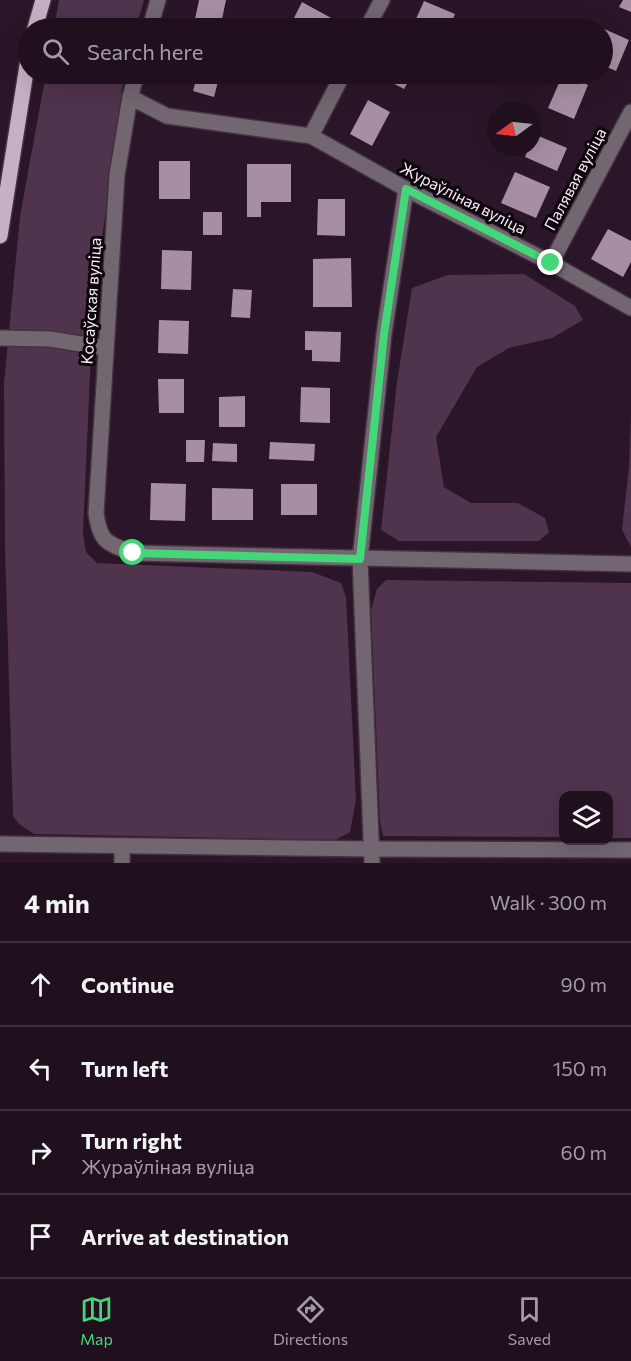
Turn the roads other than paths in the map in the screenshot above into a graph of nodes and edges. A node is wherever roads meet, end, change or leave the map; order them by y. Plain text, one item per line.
1 (43, 0) edge
2 (158, 0) edge
3 (382, 0) edge
4 (38, 18) edge
5 (153, 18) edge
6 (372, 18) edge
7 (24, 84) edge
8 (134, 84) edge
9 (339, 84) edge
10 (130, 97) junction
11 (631, 112) edge
12 (311, 136) junction
13 (406, 189) junction
14 (2, 205) edge
15 (0, 236) edge
16 (551, 263) junction
17 (631, 308) edge
18 (0, 338) edge
19 (106, 348) junction
20 (360, 559) junction
21 (631, 564) edge
22 (0, 844) edge
23 (122, 846) junction
24 (625, 854) edge
25 (372, 856) edge
26 (122, 863) edge

1 - 4 main road
2 - 5 street
3 - 6 street
7 - 14 main road
8 - 10 street, Косаўская вуліца
9 - 12 street
10 - 12 street
10 - 19 street, Косаўская вуліца
11 - 16 street, Палявая вуліца
12 - 13 street, Жураўліная вуліца
13 - 16 street, Жураўліная вуліца
13 - 20 street
14 - 15 main road
16 - 17 street, Жураўліная вуліца
18 - 19 street
19 - 20 street, Косаўская вуліца
20 - 21 street
20 - 25 street
22 - 23 street
23 - 25 street
23 - 26 street
24 - 25 street

